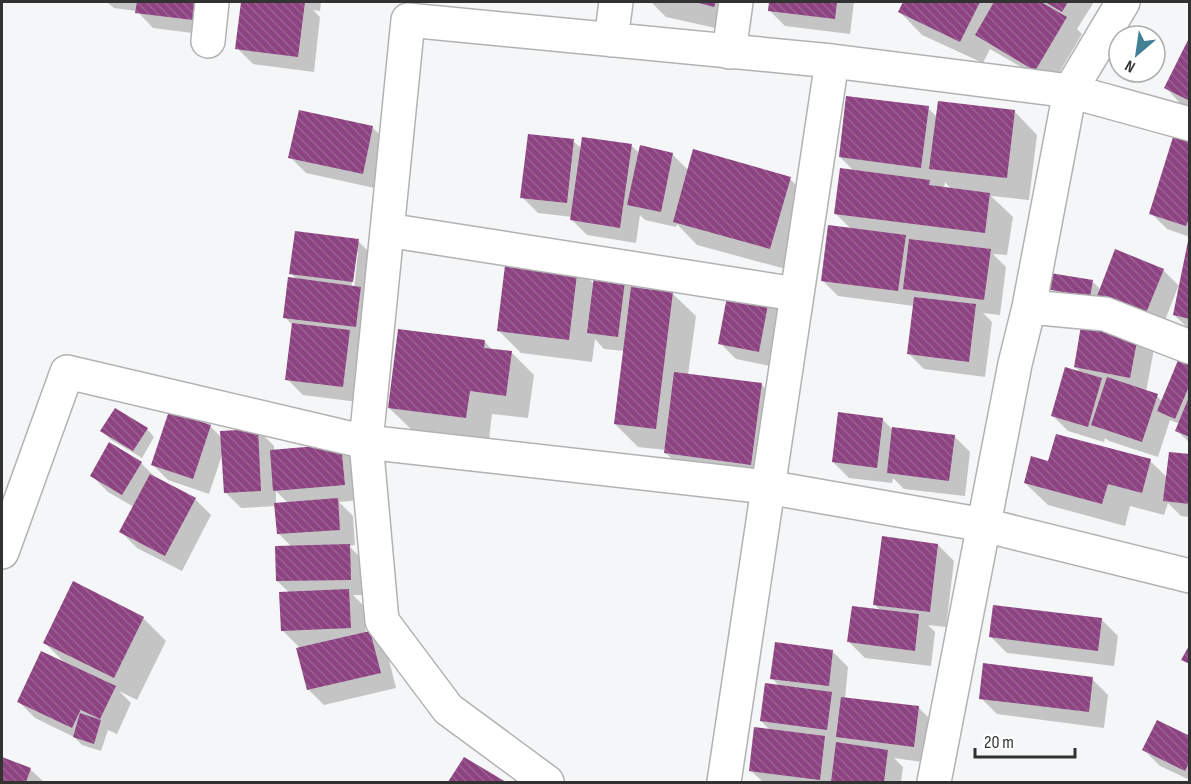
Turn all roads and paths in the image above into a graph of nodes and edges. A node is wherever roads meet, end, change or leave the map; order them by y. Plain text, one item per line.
1 (212, 2) edge
2 (616, 2) edge
3 (735, 2) edge
4 (1123, 2) edge
5 (208, 40) dead end
6 (611, 40) junction
7 (729, 52) junction
8 (832, 60) junction
9 (1070, 91) junction
10 (1190, 124) edge
11 (387, 230) junction
12 (796, 294) junction
13 (1029, 308) junction
14 (1190, 347) edge
15 (366, 442) junction
16 (767, 487) junction
17 (984, 525) junction
18 (5, 533) edge
19 (1190, 576) edge
20 (547, 783) edge
21 (724, 783) edge
22 (934, 783) edge

1 - 5 street
2 - 6 street
3 - 7 street
4 - 9 street
6 - 7 street
6 - 11 street
7 - 8 street
8 - 9 street
8 - 12 street
9 - 10 street
9 - 13 street
11 - 12 street
11 - 15 street
12 - 16 street
13 - 14 street
13 - 17 street
15 - 16 street
15 - 18 street
15 - 20 street
16 - 17 street
16 - 21 street
17 - 19 street
17 - 22 street

